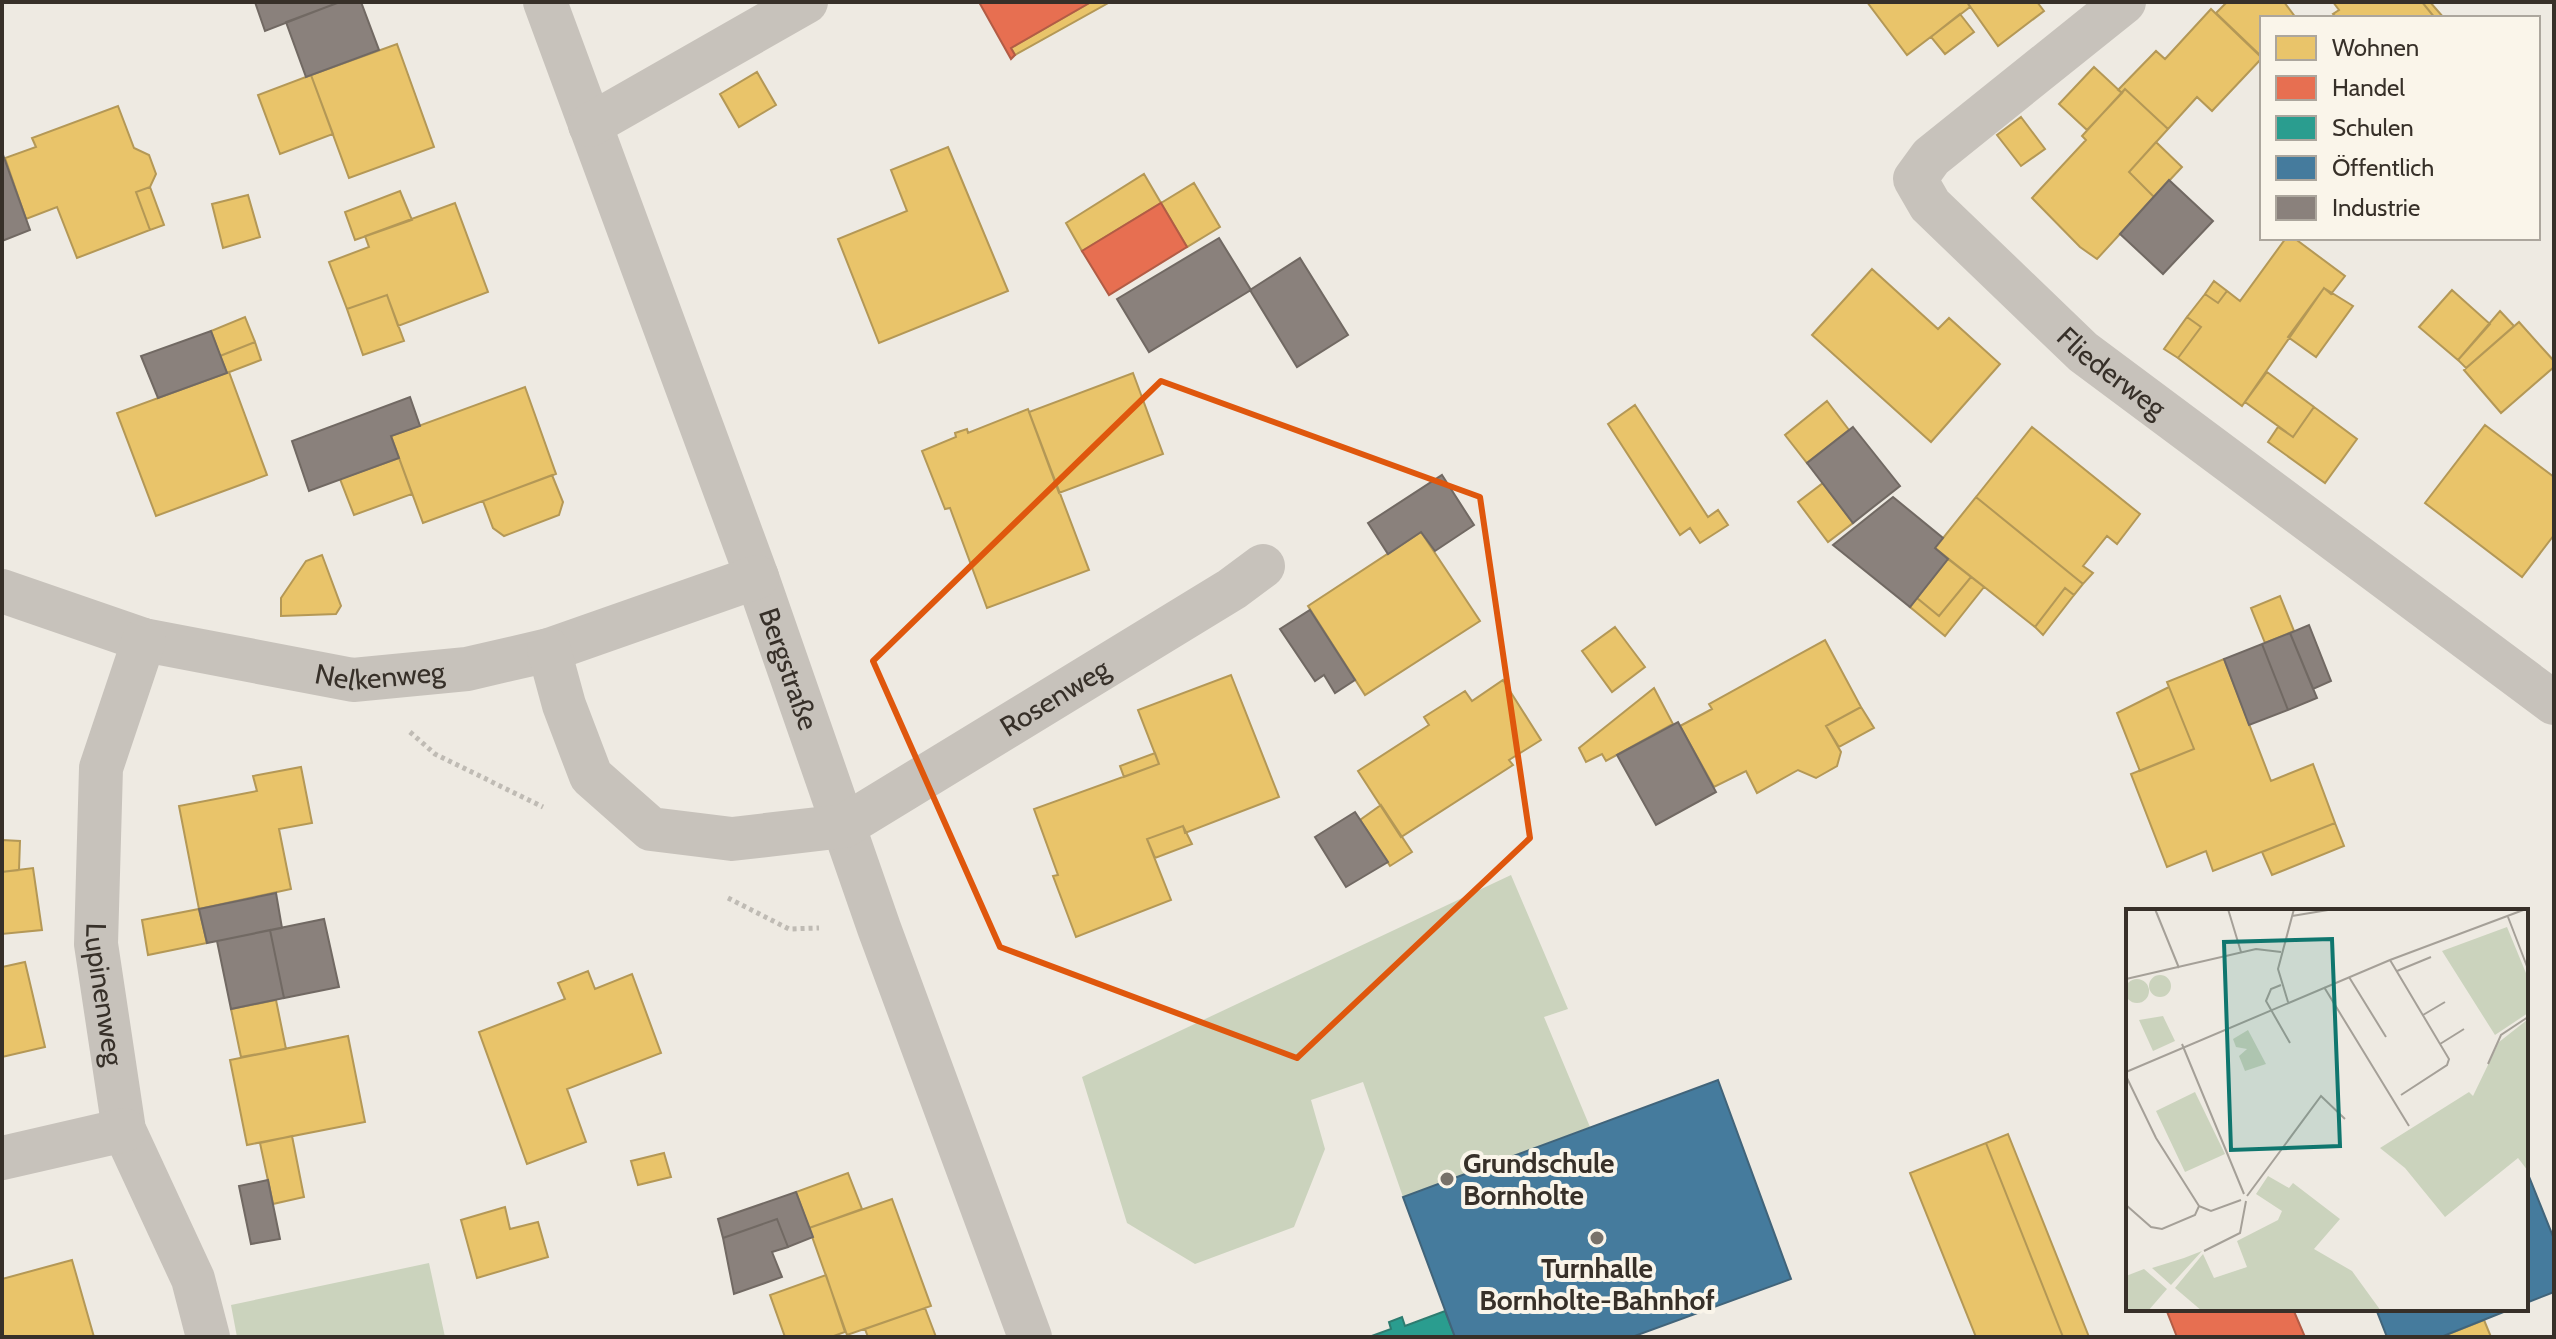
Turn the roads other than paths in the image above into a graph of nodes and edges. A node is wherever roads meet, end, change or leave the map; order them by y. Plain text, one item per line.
1 (545, 2) edge
2 (806, 2) edge
3 (2124, 2) edge
4 (590, 125) junction
5 (1263, 566) dead end
6 (757, 577) junction
7 (2, 591) edge
8 (144, 640) junction
9 (549, 650) junction
10 (2554, 703) edge
11 (844, 826) junction
12 (124, 1130) junction
13 (2, 1158) edge
14 (208, 1337) edge
15 (1030, 1337) edge

1 - 4 street, Bergstraße
2 - 4 street
3 - 10 street, Fliederweg
4 - 6 street, Bergstraße
5 - 11 street, Rosenweg
6 - 9 street, Nelkenweg
6 - 11 street, Bergstraße
7 - 8 street, Nelkenweg
8 - 9 street, Nelkenweg
8 - 12 street, Lupinenweg
9 - 11 street
11 - 15 street, Bergstraße
12 - 13 street
12 - 14 street, Lupinenweg

